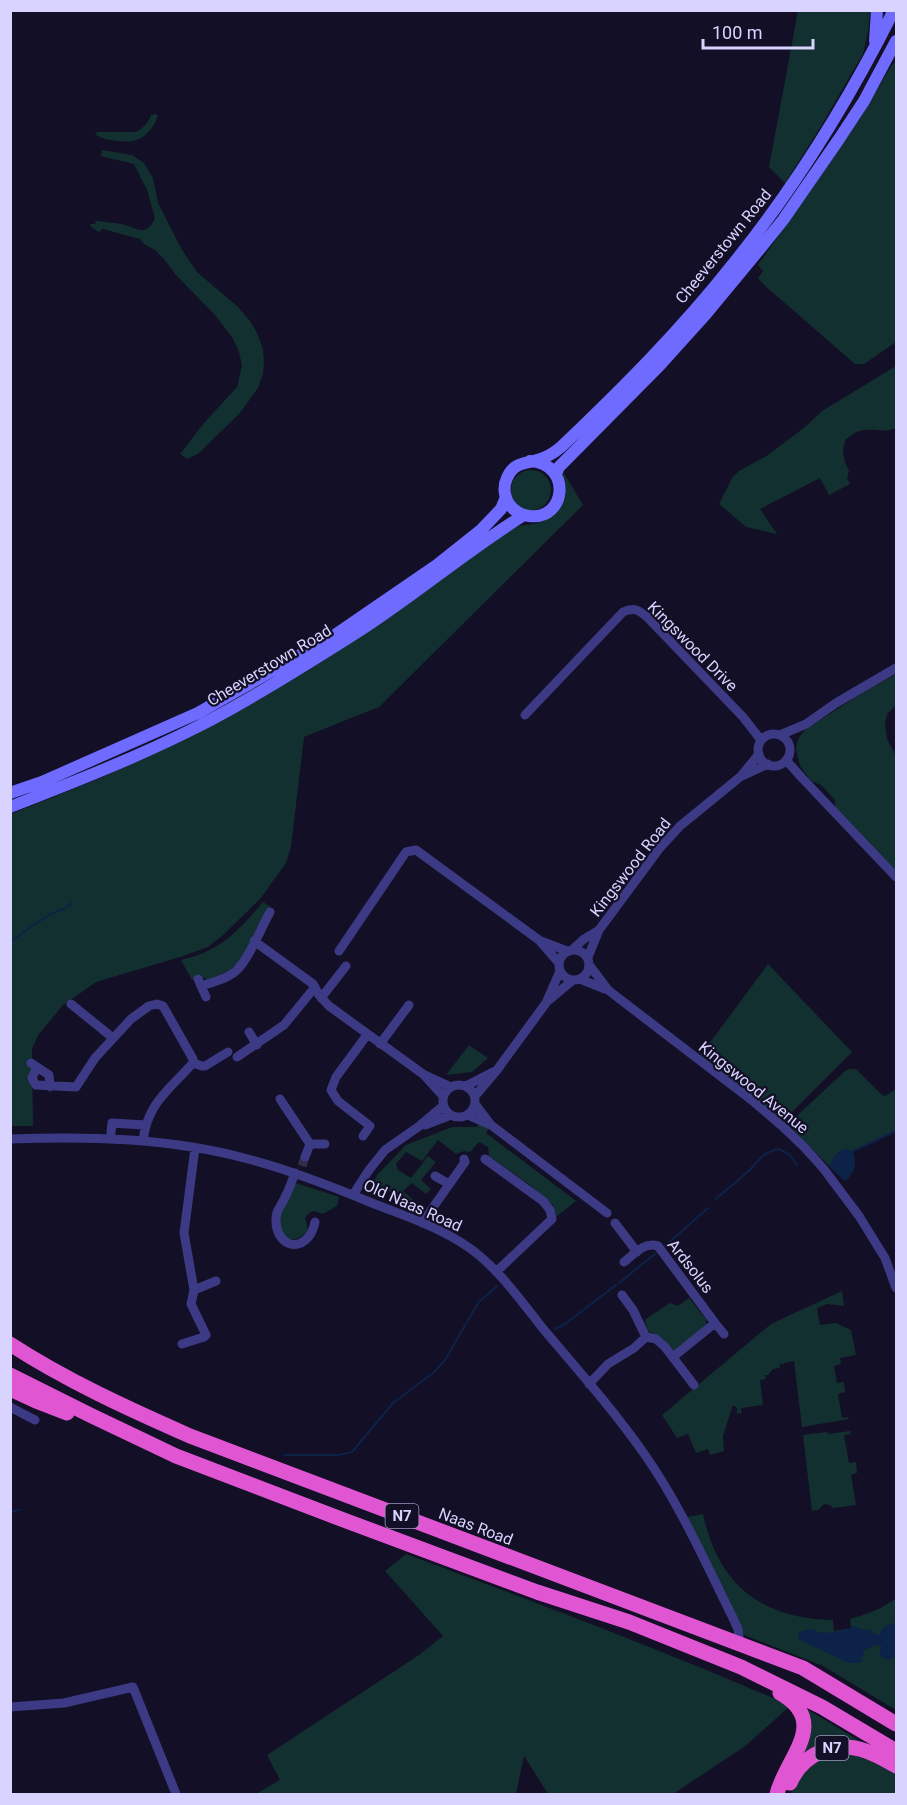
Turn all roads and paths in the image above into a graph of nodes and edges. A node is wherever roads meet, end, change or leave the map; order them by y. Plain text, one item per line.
1 (877, 10) edge
2 (894, 10) edge
3 (897, 41) edge
4 (873, 51) junction
5 (897, 55) edge
6 (885, 62) junction
7 (530, 461) junction
8 (556, 474) junction
9 (506, 497) junction
10 (524, 515) junction
11 (897, 668) edge
12 (525, 715) dead end
13 (806, 724) junction
14 (780, 735) junction
15 (762, 740) junction
16 (789, 745) junction
17 (759, 754) junction
18 (786, 760) junction
19 (768, 764) junction
20 (740, 777) junction
21 (10, 793) edge
22 (10, 807) edge
23 (897, 877) edge
24 (270, 912) dead end
25 (599, 930) junction
26 (539, 940) junction
27 (254, 941) junction
28 (570, 950) junction
29 (339, 951) dead end
30 (589, 962) junction
31 (346, 966) dead end
32 (560, 967) junction
33 (576, 980) junction
34 (315, 987) junction
35 (608, 990) junction
36 (206, 997) dead end
37 (321, 998) junction
38 (546, 1003) junction
39 (70, 1004) dead end
40 (409, 1005) dead end
41 (249, 1032) dead end
42 (367, 1035) junction
43 (112, 1038) junction
44 (380, 1044) junction
45 (257, 1045) junction
46 (228, 1052) dead end
47 (237, 1057) dead end
48 (193, 1063) junction
49 (497, 1070) junction
50 (423, 1074) junction
51 (466, 1086) junction
52 (50, 1087) junction
53 (451, 1087) junction
54 (280, 1099) dead end
55 (475, 1100) junction
56 (443, 1101) junction
57 (451, 1115) junction
58 (468, 1115) junction
59 (145, 1125) junction
60 (491, 1125) junction
61 (418, 1128) junction
62 (111, 1133) dead end
63 (363, 1136) dead end
64 (10, 1139) edge
65 (143, 1141) junction
66 (310, 1144) junction
67 (325, 1144) dead end
68 (195, 1148) junction
69 (464, 1159) dead end
70 (485, 1159) dead end
71 (300, 1168) junction
72 (435, 1176) dead end
73 (449, 1184) junction
74 (353, 1195) junction
75 (607, 1213) dead end
76 (315, 1222) dead end
77 (422, 1223) junction
78 (615, 1223) dead end
79 (637, 1252) junction
80 (624, 1262) dead end
81 (496, 1272) junction
82 (216, 1281) dead end
83 (897, 1288) edge
84 (194, 1290) junction
85 (622, 1295) dead end
86 (715, 1323) junction
87 (724, 1334) dead end
88 (646, 1337) junction
89 (10, 1344) edge
90 (182, 1344) dead end
91 (674, 1357) junction
92 (10, 1375) edge
93 (589, 1384) junction
94 (694, 1385) dead end
95 (10, 1389) edge
96 (10, 1407) edge
97 (35, 1420) dead end
98 (176, 1456) junction
99 (629, 1622) junction
100 (740, 1644) junction
101 (803, 1668) junction
102 (132, 1676) dead end
103 (133, 1688) junction
104 (10, 1707) edge
105 (897, 1715) edge
106 (897, 1724) edge
107 (897, 1751) edge
108 (897, 1766) edge
109 (176, 1794) edge
110 (777, 1794) edge
111 (787, 1794) edge

1 - 4 main road
2 - 4 main road, Cheeverstown Road
3 - 6 main road, Cheeverstown Road
4 - 7 main road, Cheeverstown Road
5 - 6 main road
6 - 8 main road, Cheeverstown Road
7 - 8 main road
7 - 9 main road, Cheeverstown Road
8 - 10 main road, Cheeverstown Road
9 - 10 main road
9 - 21 main road, Cheeverstown Road
10 - 22 main road, Cheeverstown Road
11 - 13 street
12 - 15 street, Kingswood Drive
13 - 14 street
13 - 16 street
14 - 15 street
14 - 16 street
15 - 17 street
16 - 18 street
17 - 19 street
17 - 20 street, Kingswood Road
18 - 19 street
18 - 23 street
19 - 20 street, Kingswood Road
20 - 25 street, Kingswood Road
24 - 27 street
25 - 28 street, Kingswood Road
25 - 30 street, Kingswood Road
26 - 28 street
26 - 29 street
26 - 32 street
27 - 34 street
27 - 36 street
28 - 30 street
28 - 32 street
30 - 33 street
30 - 35 street, Kingswood Avenue
31 - 37 street
32 - 33 street
32 - 38 street
33 - 35 street, Kingswood Avenue
33 - 38 street
34 - 37 street
34 - 45 street
35 - 83 street, Kingswood Avenue
37 - 42 street
38 - 49 street
39 - 43 street
40 - 44 street
41 - 45 street
42 - 44 street
42 - 63 street
43 - 48 street
43 - 52 street
44 - 50 street
45 - 47 street
46 - 48 street
48 - 59 street
49 - 51 street
49 - 55 street
50 - 53 street
50 - 56 street
51 - 53 street
51 - 55 street
52 - 52 street
53 - 56 street
54 - 66 street
55 - 58 street
55 - 60 street
56 - 57 street
56 - 61 street
57 - 58 street
57 - 61 street
58 - 60 street
59 - 62 street
59 - 65 street
60 - 75 street
61 - 74 street
64 - 65 street, Old Naas Road
65 - 68 street, Old Naas Road
66 - 67 street
66 - 71 street
68 - 71 street, Old Naas Road
68 - 84 street
69 - 73 street
70 - 81 street
71 - 74 street, Old Naas Road
71 - 76 street
72 - 73 street
73 - 77 street
74 - 77 street, Old Naas Road
77 - 81 street, Old Naas Road
78 - 79 street
79 - 80 street
79 - 86 street, Ardsolus
81 - 93 street, Old Naas Road
82 - 84 street
84 - 90 street
85 - 88 street
86 - 87 street, Ardsolus
86 - 91 street
88 - 91 street
88 - 93 street
89 - 100 highway, Naas Road / N7
91 - 94 street
92 - 98 highway, N7
93 - 100 street, Old Naas Road
95 - 98 highway, N7
96 - 97 street
98 - 99 highway, N7
99 - 107 highway, N7
99 - 110 highway, N7
100 - 101 highway, Naas Road / N7
101 - 105 highway, N7
101 - 106 highway, Naas Road / N7
102 - 103 street
103 - 104 street
103 - 109 street
108 - 111 highway, N7

